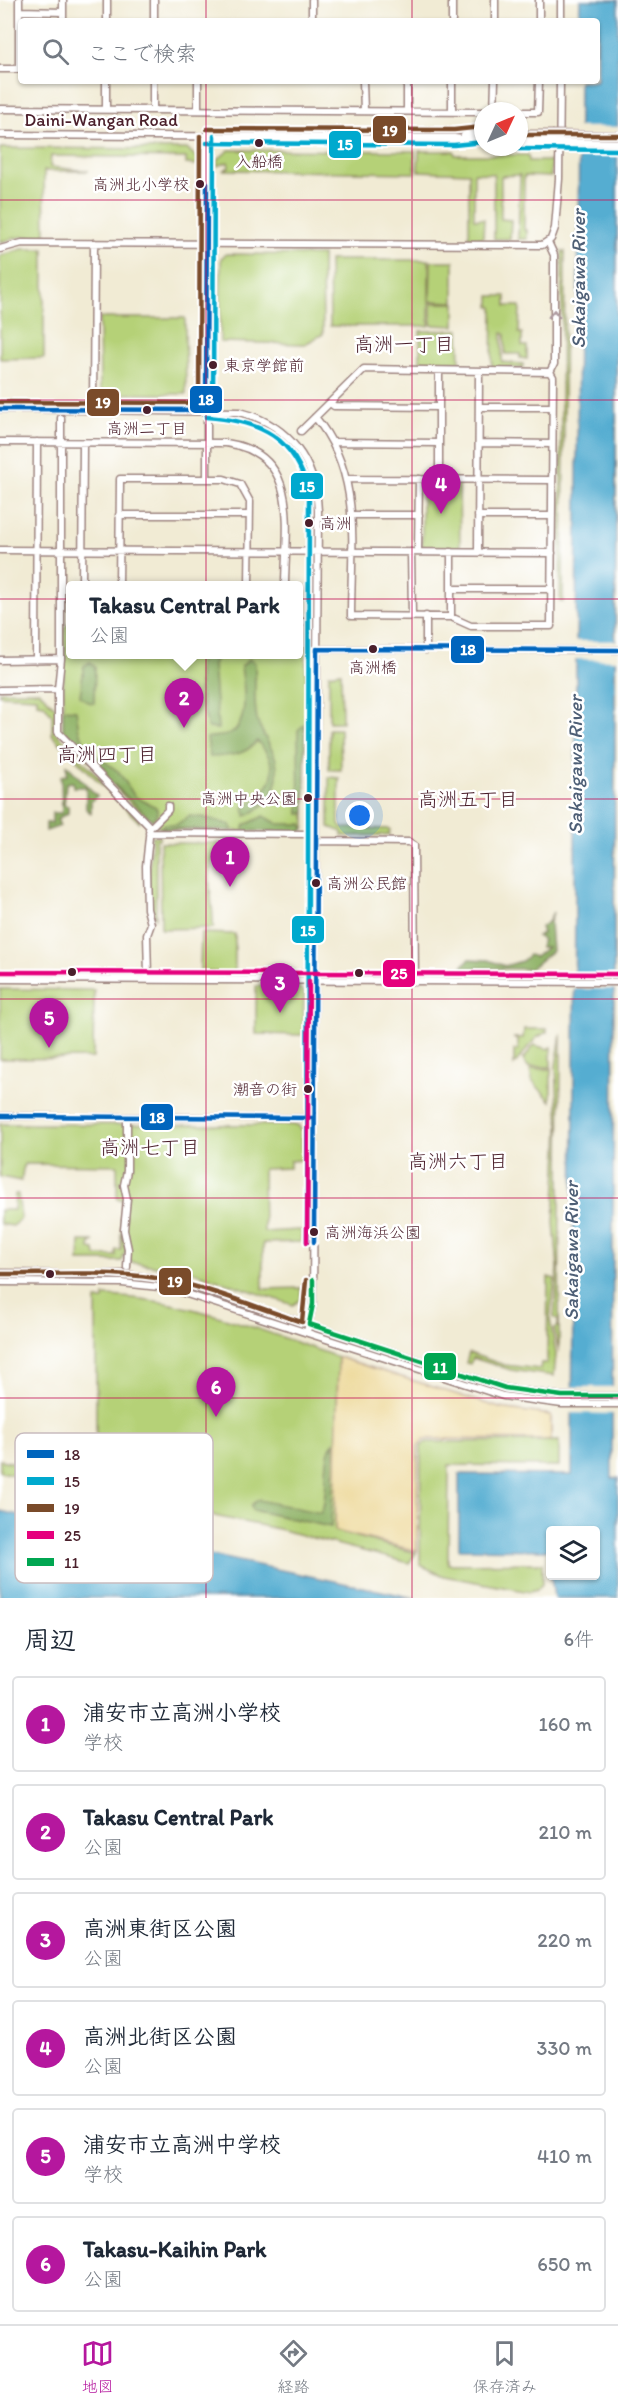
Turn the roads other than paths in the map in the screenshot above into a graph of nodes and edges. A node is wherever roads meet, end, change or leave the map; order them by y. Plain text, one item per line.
1 (19, 0) edge
2 (63, 0) edge
3 (107, 0) edge
4 (154, 0) edge
5 (312, 0) edge
6 (452, 0) edge
7 (495, 0) edge
8 (539, 0) edge
9 (561, 0) edge
10 (19, 11) junction
11 (63, 12) junction
12 (19, 18) edge
13 (63, 18) edge
14 (107, 18) edge
15 (154, 18) edge
16 (312, 18) edge
17 (452, 18) edge
18 (495, 18) edge
19 (539, 18) edge
20 (561, 18) edge
21 (0, 69) edge
22 (18, 69) edge
23 (106, 84) edge
24 (153, 84) edge
25 (198, 84) edge
26 (363, 84) edge
27 (407, 84) edge
28 (452, 84) edge
29 (495, 84) edge
30 (539, 84) edge
31 (560, 84) edge
32 (494, 102) edge
33 (0, 109) edge
34 (106, 110) junction
35 (153, 110) junction
36 (198, 110) junction
37 (364, 111) junction
38 (407, 111) junction
39 (452, 112) junction
40 (474, 112) edge
41 (528, 112) edge
42 (528, 134) edge
43 (0, 135) edge
44 (474, 135) edge
45 (618, 135) edge
46 (207, 136) junction
47 (454, 138) junction
48 (474, 140) edge
49 (528, 142) edge
50 (618, 143) edge
51 (548, 242) junction
52 (94, 243) junction
53 (207, 245) junction
54 (0, 249) edge
55 (439, 371) junction
56 (479, 371) junction
57 (550, 372) junction
58 (330, 403) junction
59 (439, 407) junction
60 (479, 407) junction
61 (552, 407) junction
62 (0, 409) edge
63 (93, 410) junction
64 (206, 410) junction
65 (315, 417) junction
66 (61, 418) dead end
67 (301, 431) dead end
68 (0, 442) edge
69 (37, 442) junction
70 (62, 442) junction
71 (334, 442) junction
72 (83, 443) junction
73 (206, 443) junction
74 (439, 443) junction
75 (479, 443) junction
76 (552, 444) junction
77 (207, 479) junction
78 (348, 479) junction
79 (419, 479) junction
80 (438, 479) junction
81 (478, 479) junction
82 (552, 480) junction
83 (249, 514) junction
84 (119, 515) junction
85 (351, 515) junction
86 (418, 515) junction
87 (478, 516) junction
88 (552, 516) junction
89 (0, 550) edge
90 (37, 550) junction
91 (61, 550) junction
92 (82, 550) junction
93 (120, 550) junction
94 (248, 551) junction
95 (285, 551) junction
96 (318, 552) junction
97 (351, 552) junction
98 (415, 552) junction
99 (451, 552) junction
100 (478, 552) junction
101 (552, 553) junction
102 (82, 581) edge
103 (119, 581) edge
104 (249, 581) edge
105 (285, 581) edge
106 (451, 589) junction
107 (551, 589) junction
108 (412, 616) junction
109 (426, 616) junction
110 (451, 616) junction
111 (62, 622) junction
112 (66, 622) edge
113 (317, 649) junction
114 (426, 650) junction
115 (618, 650) edge
116 (61, 659) junction
117 (0, 660) edge
118 (39, 660) junction
119 (58, 689) junction
120 (0, 690) edge
121 (168, 806) dead end
122 (149, 831) junction
123 (309, 834) dead end
124 (316, 841) junction
125 (148, 975) dead end
126 (0, 979) edge
127 (316, 981) junction
128 (415, 982) junction
129 (618, 982) edge
130 (0, 1116) edge
131 (314, 1118) junction
132 (127, 1121) dead end
133 (127, 1267) dead end
134 (0, 1273) edge
135 (0, 1282) edge
136 (309, 1324) junction
137 (307, 1332) junction
138 (618, 1396) edge
139 (618, 1404) edge

1 - 10 street
2 - 11 street
3 - 14 street
4 - 15 street
5 - 16 street
6 - 17 street
7 - 18 street
8 - 19 street
9 - 20 street
10 - 11 street
10 - 12 street
11 - 13 street
21 - 22 street
23 - 34 street
24 - 35 street
25 - 36 street
26 - 37 street
27 - 38 street
28 - 39 street
29 - 32 street
30 - 41 street
31 - 51 street
33 - 34 street
34 - 35 street
35 - 36 street
36 - 37 street
37 - 38 street
38 - 39 street
39 - 40 street
42 - 45 street, bridge
43 - 46 street, Daini-Wangan Road
44 - 47 street, Daini-Wangan Road
46 - 47 street, Daini-Wangan Road
46 - 53 street
47 - 48 street, Daini-Wangan Road
49 - 50 street, bridge
51 - 53 street
57 -> 51 street
52 - 53 street
52 - 54 street
52 - 63 street
53 - 64 street
55 - 56 street
55 - 58 street
55 - 59 street
56 - 57 street
56 - 60 street
57 - 61 street
58 - 59 street
58 - 65 street
59 - 74 street
60 - 61 street
60 - 75 street
61 - 76 street
62 - 63 street
63 - 64 street
64 - 73 street
64 - 96 street
65 - 67 street
65 - 71 street
66 - 70 street
68 - 69 street
69 - 70 street
69 - 90 street
70 - 72 street
70 - 91 street
71 - 74 street
71 - 78 street
72 - 73 street
72 - 92 street
73 - 77 street
73 - 95 street
74 - 80 street
75 - 76 street
75 - 81 street
76 - 82 street
77 - 83 street
77 - 84 street
78 - 79 street
78 - 85 street
79 - 80 street
79 - 86 street
80 - 81 street
81 - 82 street
81 - 87 street
82 - 88 street
83 - 84 street
83 - 94 street
84 - 93 street
85 - 86 street
85 - 97 street
86 - 98 street
87 - 88 street
87 - 100 street
88 - 101 street
89 - 90 street
90 - 91 street
90 - 118 street
91 - 92 street
91 - 111 street
92 - 93 street
92 - 102 street
93 - 94 street
93 - 103 street
94 - 95 street
94 - 104 street
95 - 96 street
95 - 105 street
96 - 97 street
96 - 113 street
97 - 98 street
97 - 108 street
98 - 99 street
98 - 108 street
99 - 100 street
99 - 106 street
100 - 101 street
101 - 107 street
106 - 107 street
106 - 110 street
107 - 110 street
108 - 109 street
109 - 110 street
109 - 114 street
111 - 112 street
111 - 116 street
113 - 114 street
113 - 124 street
114 - 115 street
116 - 118 street
116 - 119 street
117 - 118 street
119 - 120 street
119 - 122 street
121 - 122 street
122 - 123 street
122 - 125 street
124 - 127 street
124 - 128 street
126 - 127 street
127 - 128 street
127 - 131 street
128 - 129 street
130 - 131 street
131 - 136 street
132 - 133 street
134 - 136 street
135 - 137 street
136 - 137 street
136 - 138 street
137 - 139 street

